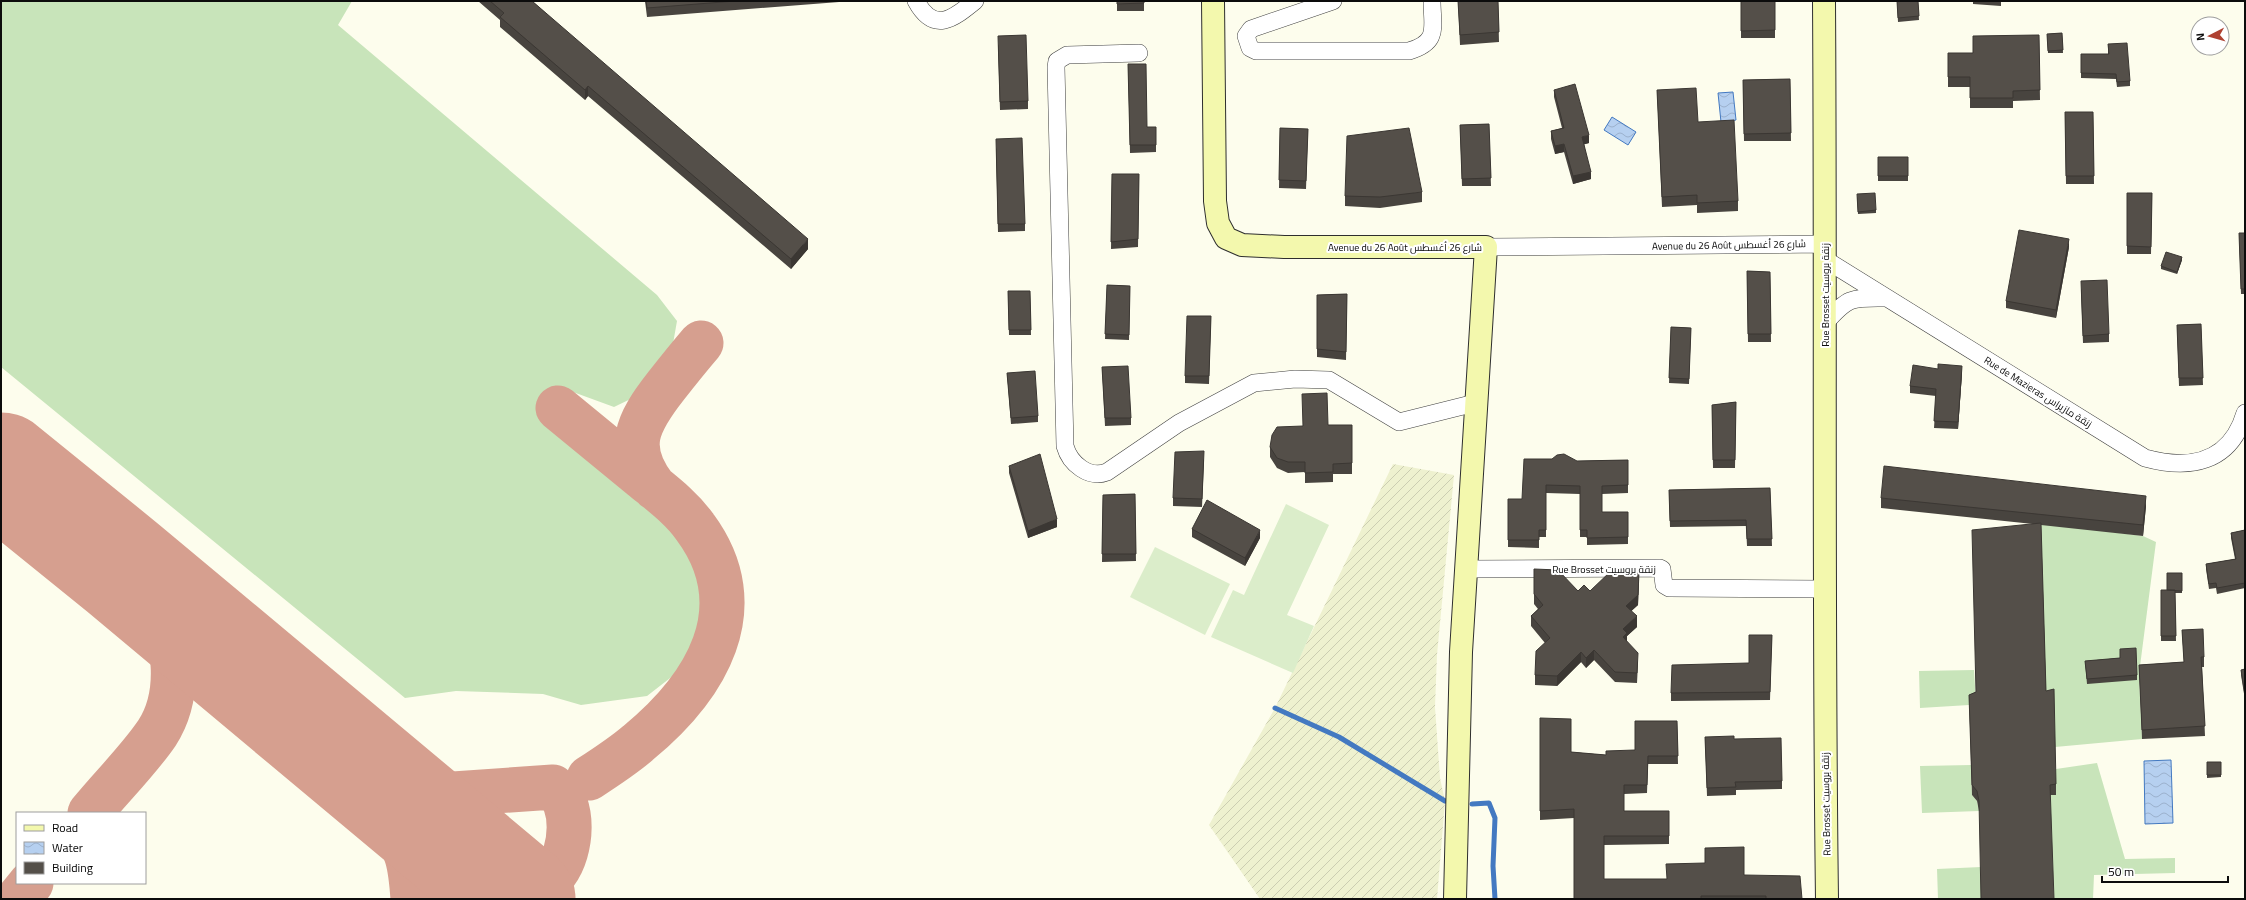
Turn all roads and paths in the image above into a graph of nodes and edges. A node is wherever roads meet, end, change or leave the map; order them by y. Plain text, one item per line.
1 (916, 1) edge
2 (975, 1) edge
3 (1213, 1) edge
4 (1333, 1) edge
5 (1432, 1) edge
6 (1824, 1) edge
7 (1139, 53) dead end
8 (1486, 247) junction
9 (1826, 252) junction
10 (1886, 298) junction
11 (1826, 322) junction
12 (1475, 403) junction
13 (2245, 413) edge
14 (1465, 569) junction
15 (1824, 589) junction
16 (1455, 899) edge
17 (1827, 899) edge

1 - 2 street
3 - 8 street, Avenue du 26 Août شارع 26 أغسطس
4 - 5 street
6 - 9 street, Rue Brosset زنقة بروسيت
7 - 12 street
8 - 9 street, Avenue du 26 Août شارع 26 أغسطس
8 - 12 street
9 - 10 street, Rue de Mazieras زنقة مازيراس
9 - 11 street, Rue Brosset زنقة بروسيت
10 - 11 street
10 - 13 street, Rue de Mazieras زنقة مازيراس
11 - 15 street, Rue Brosset زنقة بروسيت
12 - 14 street
14 - 15 street, Rue Brosset زنقة بروسيت
14 - 16 street
15 - 17 street, Rue Brosset زنقة بروسيت

